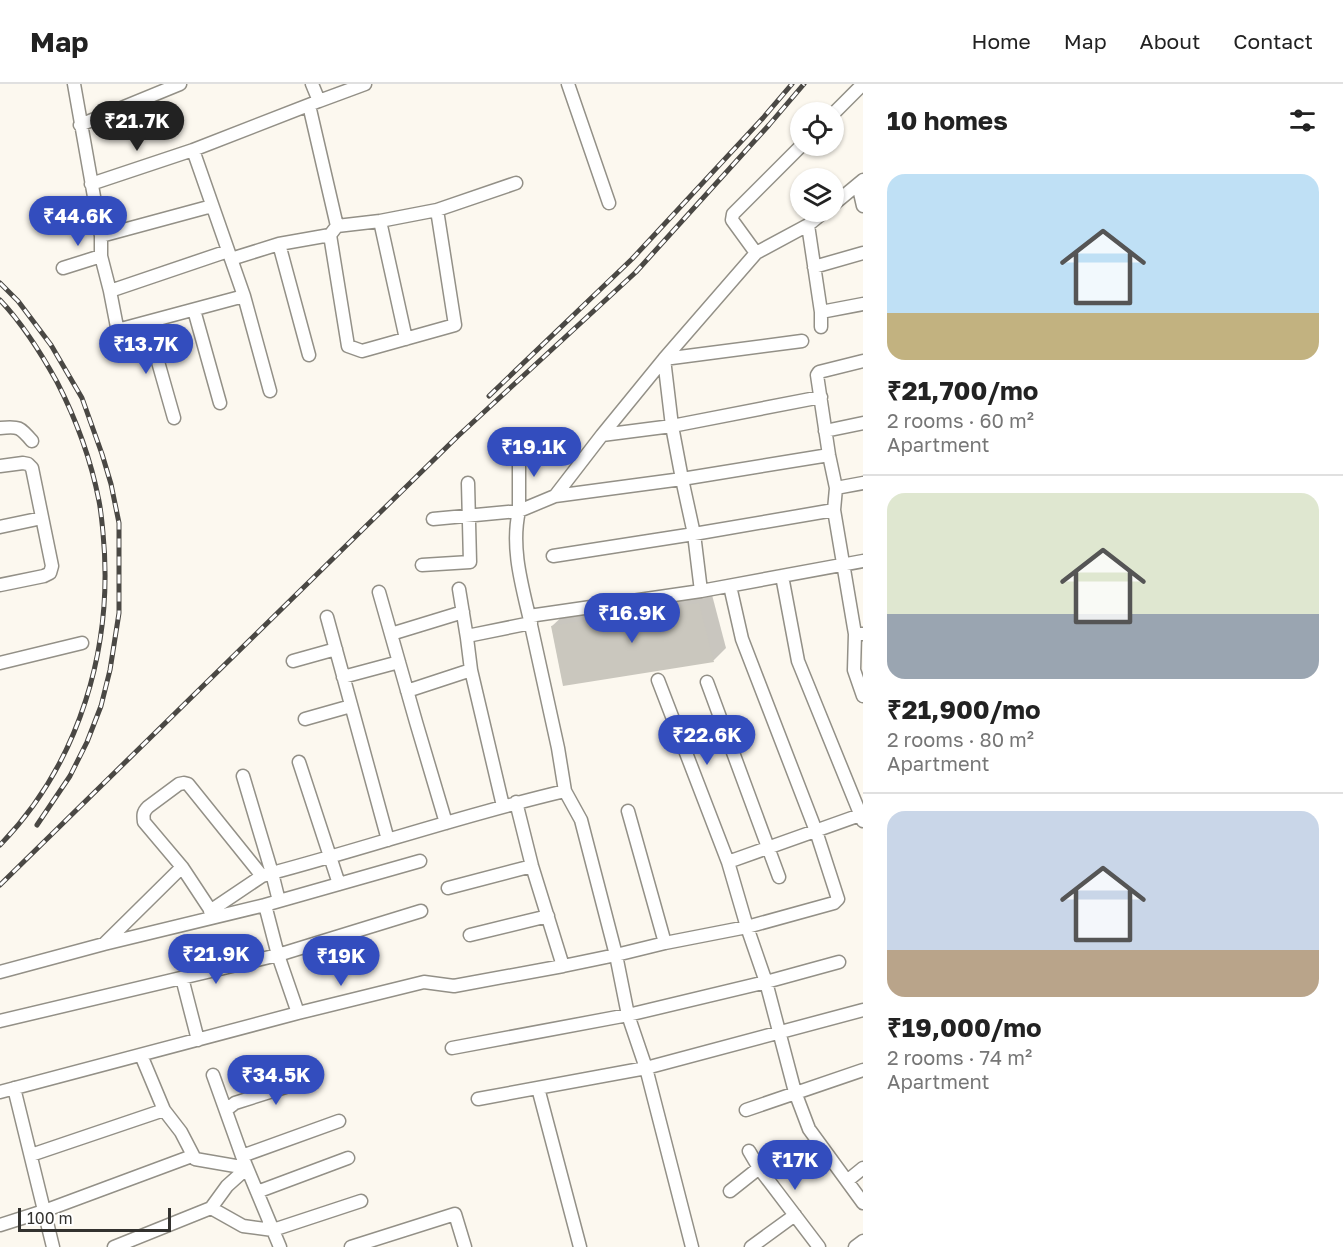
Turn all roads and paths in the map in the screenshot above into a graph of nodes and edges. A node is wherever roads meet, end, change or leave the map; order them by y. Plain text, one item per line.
1 (74, 84) edge
2 (180, 84) edge
3 (312, 84) edge
4 (365, 84) edge
5 (568, 84) edge
6 (863, 84) edge
7 (314, 103) junction
8 (844, 103) edge
9 (81, 125) junction
10 (193, 150) junction
11 (791, 156) edge
12 (860, 182) edge
13 (91, 183) junction
14 (516, 183) dead end
15 (844, 196) edge
16 (609, 203) dead end
17 (95, 205) junction
18 (213, 206) junction
19 (863, 206) edge
20 (437, 210) junction
21 (57, 218) dead end
22 (380, 221) junction
23 (812, 222) edge
24 (808, 225) junction
25 (333, 231) junction
26 (101, 236) junction
27 (279, 244) junction
28 (756, 253) junction
29 (863, 253) edge
30 (230, 255) junction
31 (101, 256) junction
32 (814, 267) junction
33 (63, 268) dead end
34 (110, 291) junction
35 (244, 296) junction
36 (863, 304) edge
37 (194, 310) junction
38 (821, 312) junction
39 (147, 324) junction
40 (821, 327) dead end
41 (405, 339) junction
42 (802, 341) dead end
43 (309, 355) dead end
44 (664, 359) junction
45 (863, 361) edge
46 (270, 391) dead end
47 (821, 398) junction
48 (220, 403) dead end
49 (174, 418) dead end
50 (863, 423) edge
51 (672, 426) junction
52 (0, 428) edge
53 (825, 431) junction
54 (602, 435) junction
55 (32, 441) dead end
56 (519, 445) dead end
57 (829, 455) junction
58 (0, 466) edge
59 (682, 479) junction
60 (468, 483) dead end
61 (863, 483) edge
62 (836, 488) junction
63 (555, 496) junction
64 (834, 510) junction
65 (519, 511) junction
66 (468, 516) junction
67 (42, 518) junction
68 (434, 519) dead end
69 (0, 527) edge
70 (694, 534) junction
71 (553, 556) dead end
72 (863, 561) edge
73 (843, 564) junction
74 (422, 565) dead end
75 (782, 576) junction
76 (0, 585) edge
77 (730, 586) junction
78 (459, 589) dead end
79 (701, 591) junction
80 (379, 592) dead end
81 (463, 612) junction
82 (327, 617) dead end
83 (530, 620) junction
84 (392, 634) junction
85 (859, 634) edge
86 (467, 638) junction
87 (82, 643) dead end
88 (336, 649) junction
89 (293, 661) dead end
90 (399, 662) junction
91 (0, 663) edge
92 (471, 670) junction
93 (344, 677) junction
94 (658, 680) dead end
95 (707, 682) dead end
96 (407, 691) junction
97 (863, 696) edge
98 (351, 706) junction
99 (305, 719) dead end
100 (299, 762) dead end
101 (243, 776) dead end
102 (565, 790) junction
103 (516, 802) junction
104 (503, 806) junction
105 (628, 811) dead end
106 (862, 817) edge
107 (446, 823) junction
108 (816, 831) junction
109 (388, 840) junction
110 (768, 848) junction
111 (329, 858) junction
112 (420, 861) dead end
113 (728, 862) junction
114 (532, 866) junction
115 (182, 867) junction
116 (267, 874) junction
117 (779, 877) dead end
118 (339, 884) junction
119 (448, 888) dead end
120 (279, 901) junction
121 (265, 905) junction
122 (421, 911) dead end
123 (212, 914) junction
124 (548, 916) junction
125 (747, 927) junction
126 (470, 935) dead end
127 (665, 943) junction
128 (104, 944) junction
129 (278, 955) junction
130 (616, 955) junction
131 (839, 962) dead end
132 (563, 966) junction
133 (0, 972) edge
134 (182, 978) junction
135 (766, 982) junction
136 (863, 1010) edge
137 (298, 1013) junction
138 (628, 1014) junction
139 (0, 1021) edge
140 (779, 1034) junction
141 (198, 1040) junction
142 (452, 1048) dead end
143 (141, 1055) junction
144 (646, 1068) junction
145 (863, 1070) edge
146 (213, 1075) dead end
147 (314, 1078) dead end
148 (14, 1088) junction
149 (538, 1088) junction
150 (0, 1092) edge
151 (795, 1092) junction
152 (478, 1099) dead end
153 (164, 1110) junction
154 (226, 1110) junction
155 (746, 1110) dead end
156 (339, 1121) dead end
157 (749, 1151) dead end
158 (30, 1155) junction
159 (192, 1156) junction
160 (242, 1156) junction
161 (348, 1158) dead end
162 (247, 1168) junction
163 (759, 1168) junction
164 (863, 1168) edge
165 (847, 1181) junction
166 (730, 1191) dead end
167 (257, 1192) junction
168 (361, 1201) dead end
169 (863, 1203) edge
170 (211, 1208) junction
171 (44, 1211) junction
172 (795, 1215) junction
173 (0, 1225) edge
174 (273, 1230) junction
175 (863, 1241) edge
176 (53, 1247) edge
177 (114, 1247) edge
178 (280, 1247) edge
179 (351, 1247) edge
180 (465, 1247) edge
181 (580, 1247) edge
182 (692, 1247) edge
183 (751, 1247) edge
184 (819, 1247) edge
185 (855, 1247) edge

1 - 9 street
2 - 9 street
3 - 7 street
4 - 7 street
5 - 16 street
6 - 8 street
7 - 10 street
7 - 25 street
9 - 13 street
10 - 13 street
10 - 18 street
11 - 28 street
12 - 15 street
12 - 19 street
13 - 17 street
14 - 20 street
17 - 21 street
17 - 26 street
18 - 26 street
18 - 30 street
20 - 22 street
20 - 41 street
22 - 25 street
22 - 41 street
23 - 24 street
24 - 28 street
24 - 32 street
25 - 27 street
25 - 41 street
26 - 31 street
27 - 30 street
27 - 43 street
28 - 44 street
29 - 32 street
30 - 34 street
30 - 35 street
31 - 33 street
31 - 34 street
32 - 38 street
34 - 39 street
35 - 37 street
35 - 46 street
36 - 38 street
37 - 39 street
37 - 48 street
38 - 40 street
39 - 49 street
42 - 44 street
44 - 51 street
44 - 54 street
45 - 47 street
47 - 51 street
47 - 53 street
50 - 53 street
51 - 54 street
51 - 59 street
52 - 55 street
53 - 57 street
54 - 63 street
56 - 65 street
57 - 59 street
57 - 62 street
58 - 67 street
59 - 63 street
59 - 70 street
60 - 66 street
61 - 62 street
62 - 64 street
63 - 65 street
64 - 70 street
64 - 73 street
65 - 66 street
65 - 83 street
66 - 68 street
66 - 74 street
67 - 69 street
67 - 76 street
70 - 71 street
70 - 79 street
72 - 73 street
73 - 75 street
73 - 85 street
75 - 77 street
75 - 106 street
77 - 79 street
77 - 108 street
78 - 81 street
79 - 83 street
80 - 84 street
81 - 84 street
81 - 86 street
82 - 88 street
83 - 86 street
83 - 102 street
84 - 90 street
85 - 97 street
86 - 92 street
87 - 91 street
88 - 89 street
88 - 93 street
90 - 93 street
90 - 96 street
92 - 96 street
92 - 104 street
93 - 98 street
94 - 113 street
95 - 110 street
96 - 107 street
98 - 99 street
98 - 109 street
100 - 111 street
101 - 116 street
102 - 103 street
102 - 130 street
103 - 104 street
103 - 114 street
104 - 107 street
105 - 127 street
106 - 108 street
107 - 109 street
108 - 110 street
108 - 125 street
109 - 111 street
110 - 113 street
110 - 117 street
111 - 116 street
111 - 118 street
112 - 118 street
113 - 125 street
114 - 119 street
114 - 124 street
115 - 116 street
115 - 123 street
115 - 128 street
116 - 120 street
116 - 123 street
118 - 120 street
120 - 121 street
121 - 123 street
121 - 129 street
122 - 129 street
123 - 128 street
124 - 126 street
124 - 132 street
125 - 127 street
125 - 135 street
127 - 130 street
128 - 133 street
129 - 134 street
129 - 137 street
130 - 132 street
130 - 138 street
131 - 135 street
132 - 137 street
134 - 139 street
134 - 141 street
135 - 138 street
135 - 140 street
136 - 140 street
137 - 141 street
138 - 142 street
138 - 144 street
140 - 144 street
140 - 151 street
141 - 143 street
143 - 148 street
143 - 153 street
144 - 149 street
144 - 182 street
145 - 151 street
146 - 154 street
147 - 154 street
148 - 150 street
148 - 158 street
149 - 152 street
149 - 181 street
151 - 155 street
151 - 165 street
153 - 158 street
153 - 159 street
154 - 160 street
156 - 160 street
157 - 163 street
158 - 171 street
159 - 162 street
159 - 171 street
160 - 162 street
161 - 167 street
162 - 167 street
162 - 170 street
163 - 166 street
163 - 172 street
164 - 165 street
165 - 169 street
167 - 174 street
168 - 174 street
170 - 174 street
170 - 177 street
171 - 173 street
171 - 176 street
172 - 183 street
172 - 184 street
174 - 178 street
175 - 185 street
179 - 180 street

